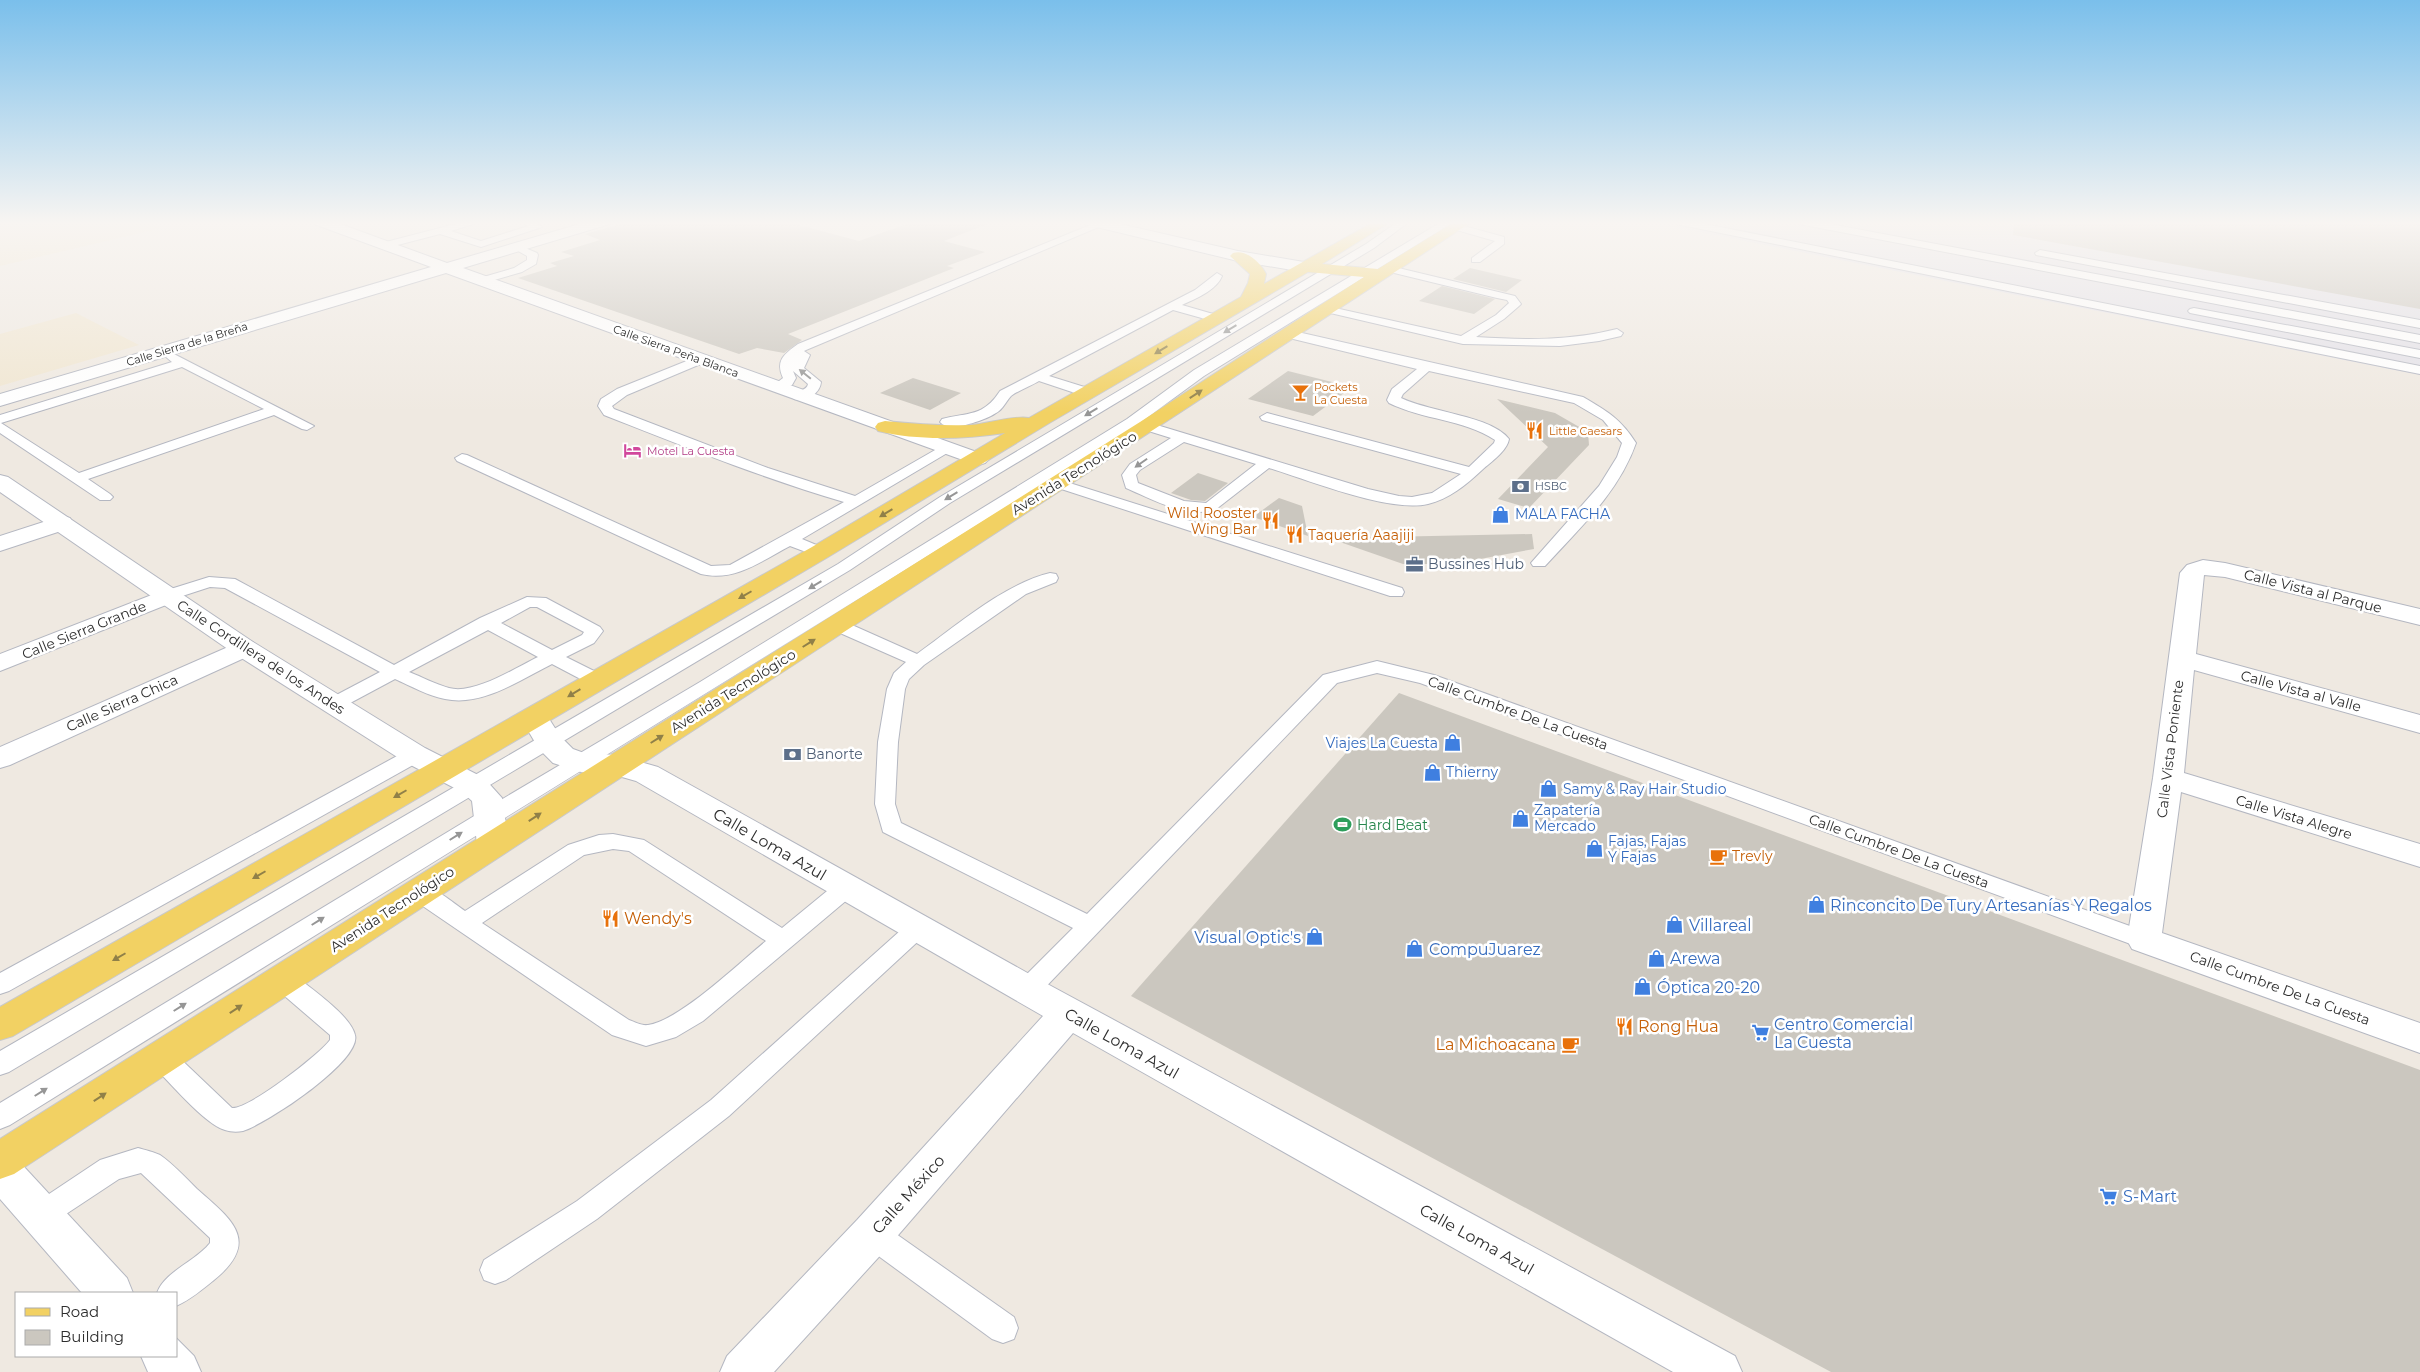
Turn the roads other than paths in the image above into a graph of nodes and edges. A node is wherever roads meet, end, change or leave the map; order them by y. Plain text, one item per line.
1 (387, 285) edge
2 (498, 285) edge
3 (950, 285) edge
4 (1208, 285) edge
5 (1256, 285) edge
6 (1276, 285) edge
7 (1285, 285) edge
8 (1350, 285) edge
9 (1360, 285) edge
10 (1448, 285) edge
11 (2003, 285) edge
12 (2135, 285) edge
13 (2167, 285) edge
14 (2207, 285) edge
15 (2166, 291) junction
16 (1249, 298) junction
17 (1171, 306) junction
18 (2181, 308) dead end
19 (1326, 309) junction
20 (2158, 316) junction
21 (1216, 318) junction
22 (2420, 324) edge
23 (1617, 333) dead end
24 (1289, 334) junction
25 (826, 337) junction
26 (2420, 339) edge
27 (1463, 340) junction
28 (162, 352) junction
29 (2420, 354) edge
30 (699, 360) junction
31 (183, 363) junction
32 (1426, 368) junction
33 (2420, 370) edge
34 (1038, 376) junction
35 (777, 388) junction
36 (1089, 392) junction
37 (799, 396) junction
38 (0, 400) edge
39 (275, 410) junction
40 (1267, 417) dead end
41 (1044, 418) junction
42 (0, 419) edge
43 (948, 422) dead end
44 (307, 426) dead end
45 (1147, 426) junction
46 (0, 427) edge
47 (886, 427) junction
48 (1182, 437) junction
49 (947, 448) junction
50 (462, 458) dead end
51 (978, 459) junction
52 (1267, 462) junction
53 (1470, 472) junction
54 (78, 478) junction
55 (0, 482) edge
56 (1058, 483) junction
57 (104, 497) dead end
58 (857, 501) junction
59 (62, 523) junction
60 (789, 540) junction
61 (0, 544) edge
62 (820, 552) junction
63 (1539, 563) dead end
64 (2206, 567) joint
65 (1050, 578) dead end
66 (1396, 592) dead end
67 (167, 596) junction
68 (2420, 617) edge
69 (486, 622) junction
70 (837, 625) junction
71 (244, 648) junction
72 (554, 656) junction
73 (2181, 658) junction
74 (918, 661) junction
75 (0, 663) edge
76 (394, 672) junction
77 (596, 680) junction
78 (332, 704) junction
79 (534, 717) junction
80 (2420, 724) edge
81 (550, 742) junction
82 (0, 758) edge
83 (429, 762) junction
84 (598, 764) junction
85 (2168, 778) junction
86 (473, 785) junction
87 (492, 829) junction
88 (2420, 856) edge
89 (846, 888) junction
90 (419, 892) junction
91 (466, 922) junction
92 (1088, 925) junction
93 (918, 928) junction
94 (783, 940) junction
95 (2144, 940) junction
96 (282, 979) junction
97 (0, 984) edge
98 (1026, 990) junction
99 (1068, 1013) junction
100 (0, 1026) edge
101 (2420, 1038) edge
102 (161, 1057) junction
103 (0, 1064) edge
104 (0, 1118) edge
105 (0, 1161) edge
106 (0, 1169) edge
107 (41, 1215) junction
108 (872, 1234) junction
109 (495, 1270) dead end
110 (110, 1292) edge
111 (173, 1292) edge
112 (1003, 1328) dead end
113 (165, 1357) edge
114 (178, 1372) edge
115 (743, 1372) edge
116 (1719, 1372) edge

1 - 28 street, Calle Sierra de la Breña
2 - 30 street, Calle Sierra Peña Blanca
3 - 25 lane
4 - 17 lane
5 - 16 main road
6 - 16 main road
7 -> 81 lane
8 - 84 lane
9 - 19 main road, Avenida Tecnológico
10 - 27 lane
11 - 20 lane
12 - 15 lane
13 - 15 lane
14 - 22 lane
15 - 20 lane
15 - 26 lane
16 - 21 main road
17 - 21 lane
17 - 34 lane
18 - 29 lane
19 - 24 main road, Avenida Tecnológico
19 - 27 lane
20 - 33 lane
21 -> 36 main road
23 - 27 lane
24 - 32 lane
45 -> 24 main road, Avenida Tecnológico
25 - 35 lane
37 -> 25 lane
28 - 31 lane
28 - 38 street, Calle Sierra de la Breña
30 - 35 street, Calle Sierra Peña Blanca
30 - 58 lane
31 - 39 lane
31 - 42 lane
32 - 53 lane
32 - 63 lane
34 - 36 lane
34 - 43 lane
35 - 37 street, Calle Sierra Peña Blanca
36 - 41 main road
37 - 47 street, Calle Sierra Peña Blanca
39 - 44 lane
39 - 54 lane
40 - 53 lane
41 - 47 main road
41 - 51 main road
45 - 48 lane
45 - 56 main road, Avenida Tecnológico
46 - 54 lane
47 - 49 street, Calle Sierra Peña Blanca
48 - 52 lane
48 -> 52 lane
49 - 51 street, Calle Sierra Peña Blanca
49 - 58 lane
50 - 60 lane
51 -> 62 main road
52 - 53 lane
54 - 57 lane
55 - 59 street, Calle Cordillera de los Andes
56 - 66 lane
56 - 70 main road, Avenida Tecnológico
58 - 60 lane
59 - 61 street
59 - 67 street, Calle Cordillera de los Andes
60 - 62 lane
62 -> 77 main road
64 - 68 street, Calle Vista al Parque
64 - 73 street, Calle Vista Poniente
65 - 74 lane
67 - 71 street, Calle Cordillera de los Andes
67 - 75 street, Calle Sierra Grande
67 - 76 lane
69 - 72 lane
69 - 72 lane
69 - 76 lane
70 - 74 lane
84 -> 70 main road, Avenida Tecnológico
71 - 78 street, Calle Cordillera de los Andes
71 - 82 street, Calle Sierra Chica
72 - 76 lane
72 - 77 lane
73 - 80 street, Calle Vista al Valle
73 - 85 street, Calle Vista Poniente
74 - 92 lane
76 - 78 lane
77 -> 79 main road
78 - 83 street, Calle Cordillera de los Andes
79 - 81 street, Calle Loma Azul
79 - 83 main road
81 - 84 street, Calle Loma Azul
81 - 86 lane
83 - 86 street, Calle Cordillera de los Andes
83 - 97 lane
83 -> 100 main road
87 -> 84 main road, Avenida Tecnológico
84 - 89 street, Calle Loma Azul
85 - 88 street, Calle Vista Alegre
85 - 95 street, Calle Vista Poniente
86 - 87 street, Calle Cordillera de los Andes
86 - 103 lane
87 - 90 main road, Avenida Tecnológico
104 -> 87 lane
89 - 93 street, Calle Loma Azul
89 - 94 lane
90 - 91 lane
90 - 96 main road, Avenida Tecnológico
91 - 94 lane
91 - 94 lane
92 - 95 lane, Calle Cumbre De La Cuesta
92 - 98 lane
93 - 98 street, Calle Loma Azul
93 - 109 lane
95 - 101 street, Calle Cumbre De La Cuesta
102 -> 96 main road, Avenida Tecnológico
96 - 102 lane
98 - 99 street, Calle Loma Azul
99 - 108 street, Calle México
99 - 116 street, Calle Loma Azul
105 -> 102 main road, Avenida Tecnológico
106 - 107 street
107 - 110 street
107 - 111 lane
108 - 112 lane
108 - 115 street, Calle México
113 - 114 street

